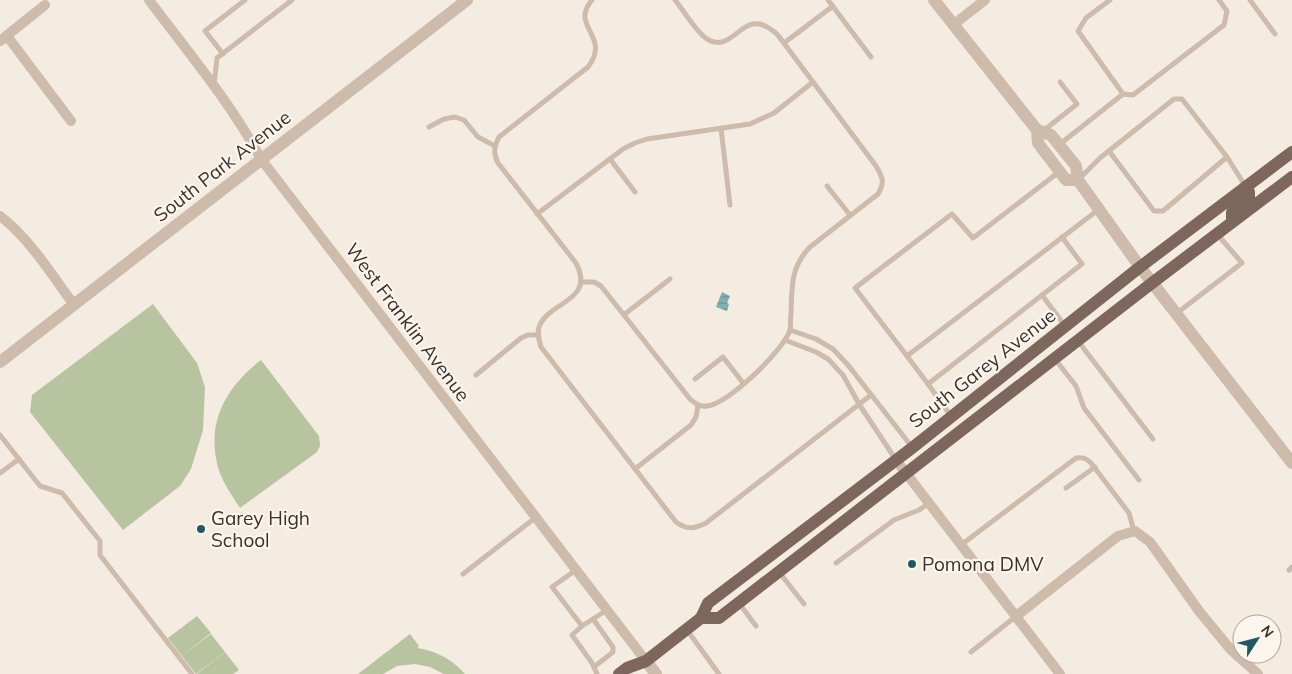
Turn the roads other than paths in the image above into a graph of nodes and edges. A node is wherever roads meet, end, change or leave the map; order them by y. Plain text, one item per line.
1 (149, 0) edge
2 (245, 0) edge
3 (292, 0) edge
4 (468, 0) edge
5 (592, 0) edge
6 (675, 0) edge
7 (828, 0) edge
8 (934, 0) edge
9 (985, 0) edge
10 (1110, 0) edge
11 (1220, 0) edge
12 (1250, 0) edge
13 (45, 5) dead end
14 (833, 6) junction
15 (953, 25) junction
16 (1276, 34) dead end
17 (4, 38) edge
18 (784, 43) junction
19 (223, 54) junction
20 (872, 57) dead end
21 (813, 82) junction
22 (1060, 82) dead end
23 (214, 85) junction
24 (1123, 94) junction
25 (71, 120) dead end
26 (429, 127) dead end
27 (721, 128) junction
28 (1040, 131) junction
29 (1059, 144) junction
30 (495, 146) junction
31 (1109, 151) junction
32 (1292, 152) edge
33 (1227, 157) junction
34 (261, 159) junction
35 (610, 159) junction
36 (1060, 172) junction
37 (1292, 177) edge
38 (1078, 180) junction
39 (827, 186) dead end
40 (1246, 187) junction
41 (635, 192) dead end
42 (730, 205) dead end
43 (1099, 209) junction
44 (537, 214) junction
45 (0, 216) edge
46 (850, 216) junction
47 (1232, 222) junction
48 (1217, 234) junction
49 (1062, 237) junction
50 (1140, 267) junction
51 (670, 279) dead end
52 (581, 282) junction
53 (1152, 283) junction
54 (1042, 295) junction
55 (74, 305) junction
56 (624, 314) junction
57 (1176, 314) junction
58 (1065, 326) junction
59 (790, 330) junction
60 (538, 335) junction
61 (785, 340) junction
62 (1078, 340) junction
63 (907, 356) junction
64 (1054, 359) junction
65 (0, 362) edge
66 (476, 374) dead end
67 (694, 379) dead end
68 (743, 383) junction
69 (928, 384) junction
70 (871, 395) junction
71 (859, 404) junction
72 (698, 405) junction
73 (952, 416) junction
74 (0, 436) edge
75 (1153, 439) dead end
76 (912, 448) junction
77 (19, 459) junction
78 (896, 460) junction
79 (1292, 463) edge
80 (1094, 467) junction
81 (635, 469) junction
82 (0, 473) edge
83 (906, 473) junction
84 (1139, 480) dead end
85 (1066, 488) dead end
86 (928, 503) junction
87 (535, 518) junction
88 (1135, 531) junction
89 (961, 545) junction
90 (836, 563) dead end
91 (576, 570) junction
92 (779, 572) junction
93 (463, 574) dead end
94 (739, 603) junction
95 (804, 604) dead end
96 (607, 610) junction
97 (1015, 617) junction
98 (701, 618) junction
99 (593, 619) junction
100 (582, 626) junction
101 (756, 626) dead end
102 (687, 629) junction
103 (971, 652) dead end
104 (646, 661) junction
105 (594, 667) junction
106 (192, 674) edge
107 (597, 674) edge
108 (618, 674) edge
109 (638, 674) edge
110 (656, 674) edge
111 (719, 674) edge
112 (1060, 674) edge
113 (1258, 674) edge

1 - 23 street, West Franklin Avenue
2 - 19 lane
3 - 19 lane
4 - 34 street, South Park Avenue
5 - 30 lane
6 - 18 lane
7 - 14 lane
8 - 15 street
9 - 15 street
10 - 24 lane
11 - 24 lane
12 - 16 lane
13 - 17 street
14 - 18 lane
14 - 20 lane
15 - 28 street
17 - 25 street
18 - 21 lane
19 - 23 lane
21 - 27 lane
21 - 46 lane
22 - 28 lane
23 - 34 street, West Franklin Avenue
24 - 29 lane
26 - 30 lane
27 - 35 lane
27 - 42 lane
28 - 29 street
28 - 36 street
29 - 38 street
30 - 44 lane
31 - 33 lane
31 - 33 lane
31 - 38 lane
32 - 40 main road, South Garey Avenue
33 - 40 lane
34 - 55 street, South Park Avenue
34 - 87 street, West Franklin Avenue
35 - 41 lane
35 - 44 lane
36 - 38 street
36 - 63 lane
37 - 47 main road, South Garey Avenue
38 - 43 street
39 - 46 lane
40 - 47 main road
40 - 50 main road, South Garey Avenue
43 - 49 lane
43 - 50 street
44 - 52 lane
45 - 55 street
46 - 59 lane
47 - 48 main road, South Garey Avenue
48 - 53 main road, South Garey Avenue
48 - 57 lane
49 - 54 lane
49 - 63 lane
50 - 53 street
50 - 58 main road, South Garey Avenue
51 - 56 lane
52 - 56 lane
52 - 60 lane
53 - 57 street
53 - 62 main road, South Garey Avenue
54 - 58 lane
54 - 69 lane
55 - 65 street, South Park Avenue
56 - 72 lane
57 - 79 street
58 - 73 main road, South Garey Avenue
59 - 61 lane
59 - 70 lane
60 - 66 lane
60 - 81 lane
61 - 68 lane
61 - 71 lane
62 - 64 main road, South Garey Avenue
62 - 75 lane
63 - 69 lane
64 - 83 main road, South Garey Avenue
64 - 84 lane
67 - 68 lane
68 - 72 lane
69 - 73 lane
70 - 71 lane
70 - 76 lane
71 - 78 lane
71 - 81 lane
72 - 81 lane
73 - 76 main road, South Garey Avenue
74 - 77 lane
76 - 78 main road, South Garey Avenue
77 - 82 lane
77 - 106 lane
78 - 83 street
78 - 98 main road, South Garey Avenue
80 - 85 lane
80 - 88 lane
80 - 89 lane
83 - 86 street
83 - 92 main road, South Garey Avenue
86 - 89 street
86 - 90 lane
87 - 91 street, West Franklin Avenue
87 - 93 lane
88 - 97 street
88 - 113 street
89 - 97 street
91 - 96 street, West Franklin Avenue
91 - 100 lane
92 - 94 main road, South Garey Avenue
92 - 95 lane
94 - 98 main road, South Garey Avenue
94 - 101 lane
96 - 99 lane
96 - 104 street, West Franklin Avenue
97 - 103 lane
97 - 112 street
98 - 102 main road, South Garey Avenue
99 - 100 lane
99 - 105 lane
100 - 105 lane
102 - 104 main road, South Garey Avenue
102 - 111 lane
104 - 108 main road, South Garey Avenue
104 - 109 main road, South Garey Avenue
104 - 110 street
105 - 107 lane

